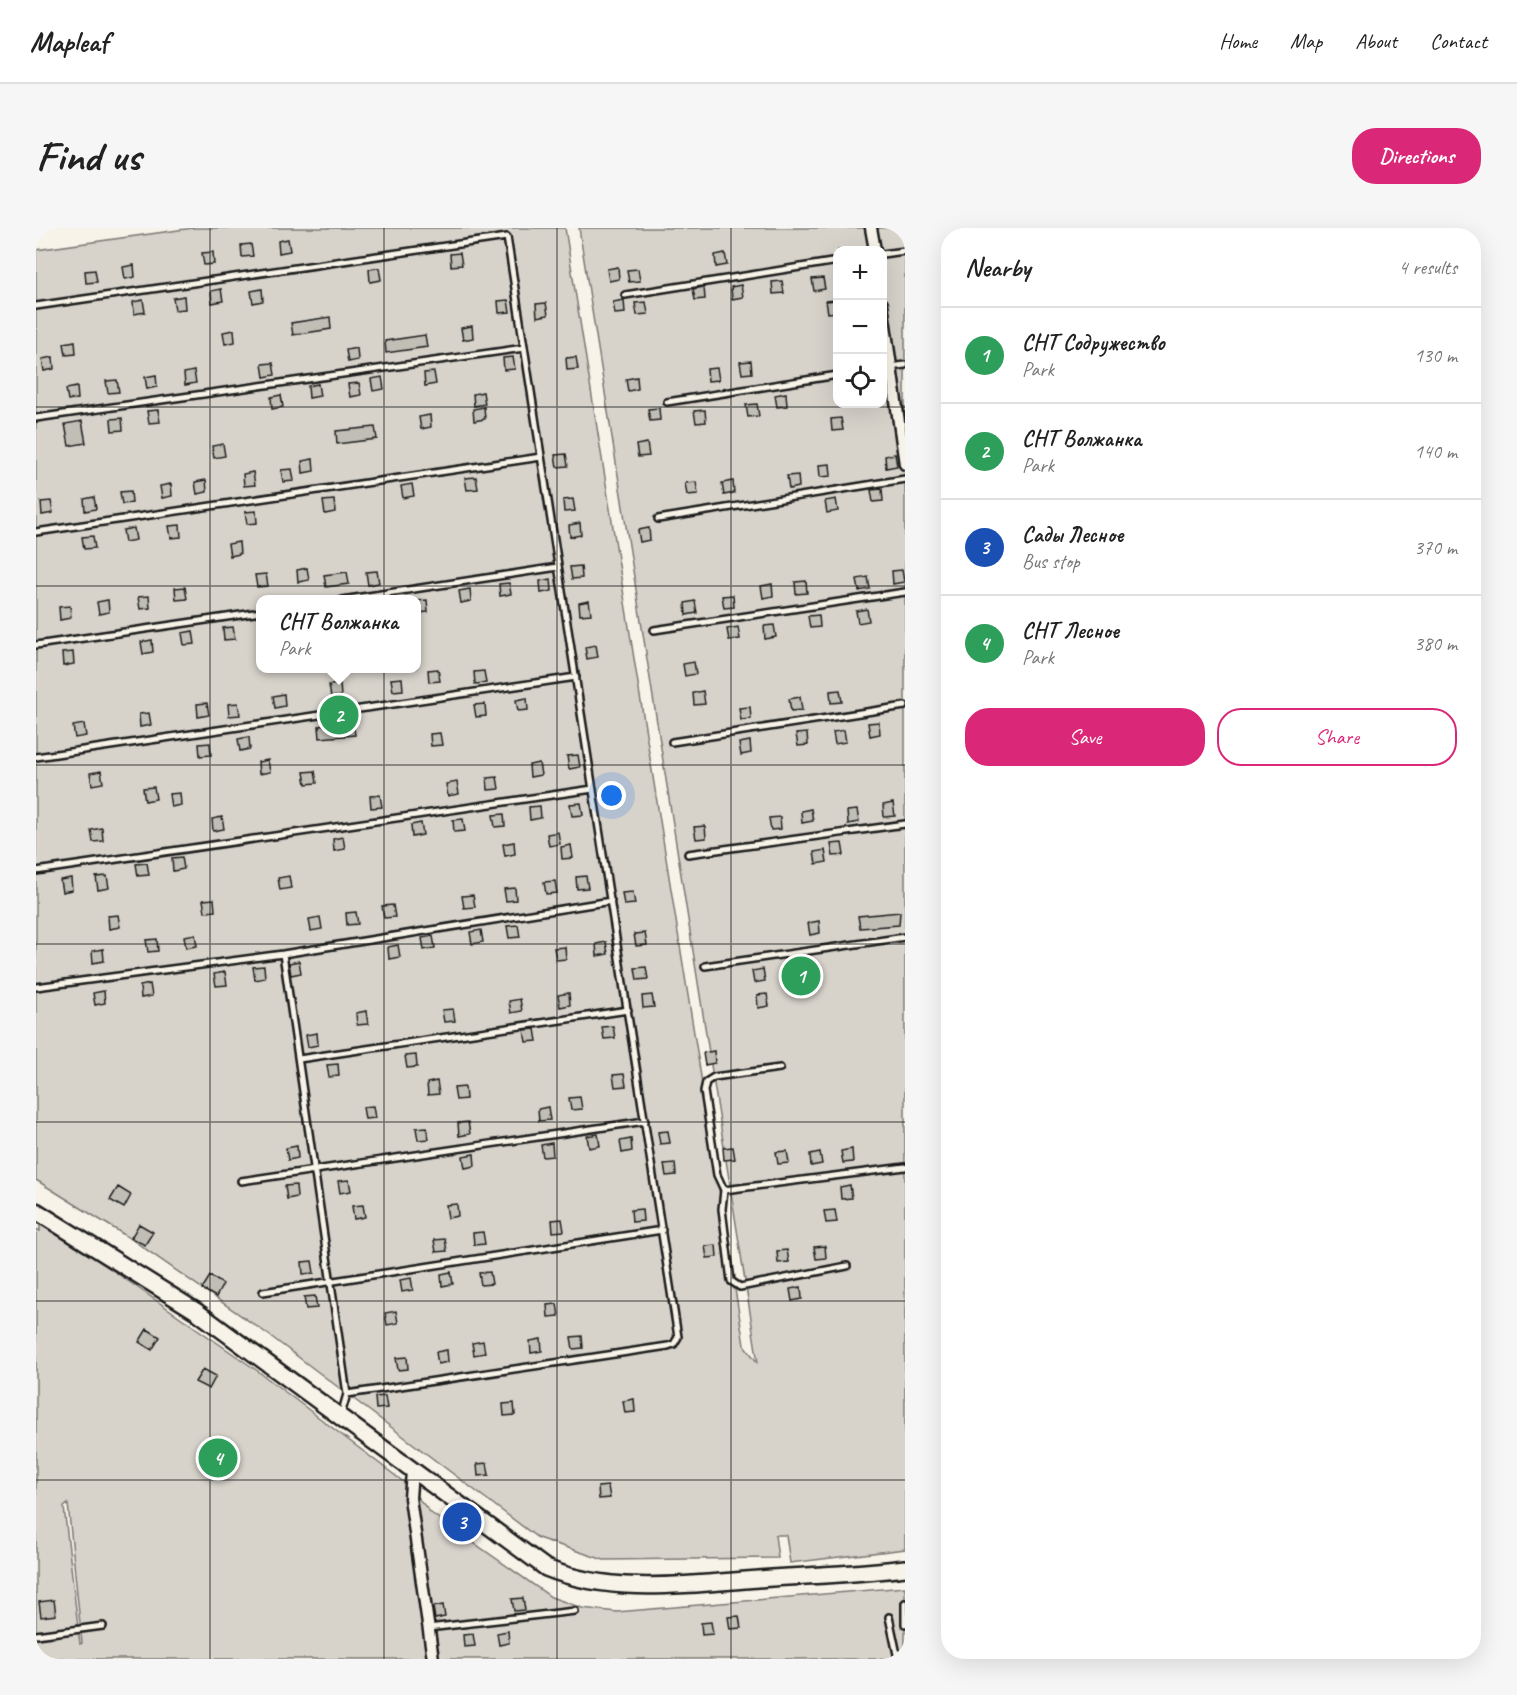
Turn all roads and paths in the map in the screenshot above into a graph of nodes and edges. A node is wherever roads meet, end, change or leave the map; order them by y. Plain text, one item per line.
1 (871, 228) edge
2 (874, 246) edge
3 (905, 251) edge
4 (887, 253) edge
5 (833, 262) edge
6 (625, 295) dead end
7 (36, 306) edge
8 (524, 348) junction
9 (905, 365) edge
10 (887, 367) edge
11 (887, 372) edge
12 (833, 376) edge
13 (667, 402) dead end
14 (36, 418) edge
15 (541, 457) junction
16 (905, 464) edge
17 (905, 479) edge
18 (658, 519) dead end
19 (36, 532) edge
20 (558, 567) junction
21 (905, 591) edge
22 (375, 595) edge
23 (256, 613) edge
24 (654, 630) dead end
25 (36, 645) edge
26 (576, 677) junction
27 (905, 706) edge
28 (672, 742) dead end
29 (36, 757) edge
30 (593, 789) junction
31 (905, 824) edge
32 (688, 854) dead end
33 (36, 871) edge
34 (611, 901) junction
35 (905, 937) edge
36 (283, 954) junction
37 (705, 966) dead end
38 (36, 987) edge
39 (628, 1010) junction
40 (298, 1059) junction
41 (780, 1068) dead end
42 (645, 1121) junction
43 (905, 1167) edge
44 (315, 1171) junction
45 (241, 1181) dead end
46 (724, 1190) junction
47 (36, 1211) edge
48 (662, 1230) junction
49 (847, 1266) dead end
50 (330, 1282) junction
51 (263, 1292) dead end
52 (347, 1394) junction
53 (340, 1417) junction
54 (412, 1471) junction
55 (905, 1568) edge
56 (905, 1604) edge
57 (575, 1611) dead end
58 (889, 1617) dead end
59 (905, 1624) edge
60 (103, 1626) dead end
61 (428, 1628) junction
62 (36, 1635) edge
63 (433, 1659) edge
64 (898, 1659) edge

1 - 2 street
3 - 4 lane
5 - 6 lane
7 - 8 lane
8 - 14 lane
8 - 15 lane
9 - 10 lane
11 - 16 street
12 - 13 lane
15 - 19 lane
15 - 20 lane
17 - 18 lane
20 - 22 lane
20 - 26 lane
21 - 24 lane
23 - 25 lane
26 - 29 lane
26 - 30 lane
27 - 28 lane
30 - 33 lane
30 - 34 lane
31 - 32 lane
34 - 36 lane
34 - 39 lane
35 - 37 lane
36 - 38 lane
36 - 40 lane
39 - 40 lane
39 - 42 lane
40 - 44 lane
41 - 46 lane
42 - 44 lane
42 - 48 lane
43 - 46 lane
44 - 45 lane
44 - 50 lane
46 - 49 lane
47 - 53 street
48 - 50 lane
48 - 52 lane
50 - 51 lane
50 - 52 lane
52 - 53 lane
53 - 54 street
54 - 55 street
54 - 61 street
56 - 59 lane
57 - 61 lane
58 - 64 lane
60 - 62 lane
61 - 63 street

